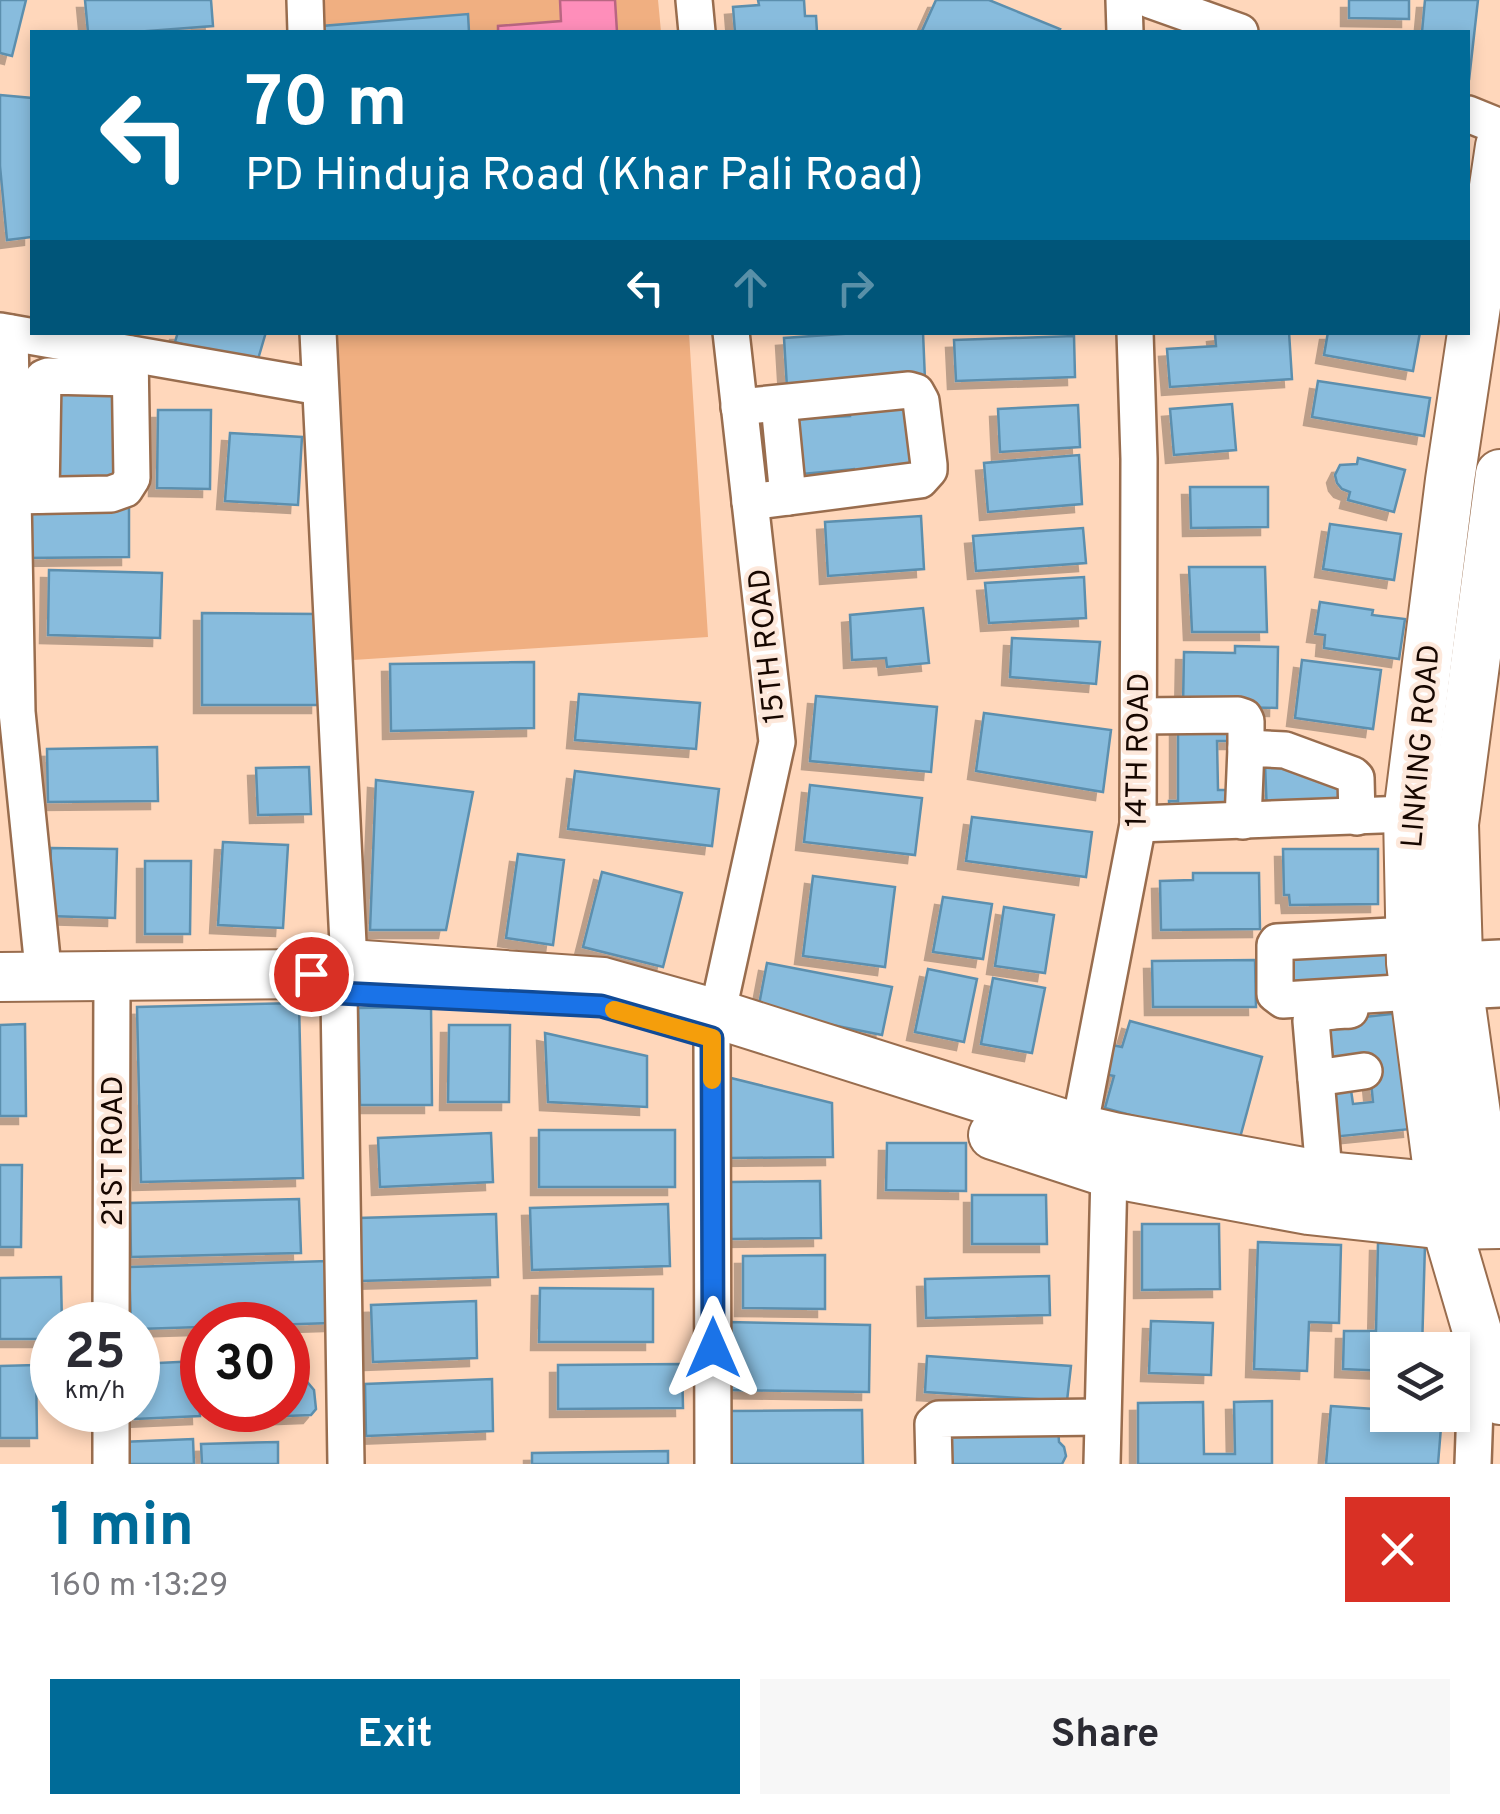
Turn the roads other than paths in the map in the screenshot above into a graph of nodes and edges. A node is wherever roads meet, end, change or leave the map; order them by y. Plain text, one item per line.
1 (305, 0) edge
2 (694, 0) edge
3 (1124, 0) edge
4 (1150, 0) edge
5 (306, 30) edge
6 (698, 30) edge
7 (1125, 30) edge
8 (1234, 30) edge
9 (1470, 115) edge
10 (1500, 127) edge
11 (1487, 167) edge
12 (1470, 311) edge
13 (5, 332) edge
14 (318, 335) edge
15 (731, 335) edge
16 (1135, 335) edge
17 (1467, 335) edge
18 (130, 366) junction
19 (320, 386) junction
20 (779, 404) junction
21 (739, 407) junction
22 (1500, 474) edge
23 (27, 496) junction
24 (788, 497) junction
25 (750, 502) junction
26 (1495, 543) edge
27 (1441, 557) junction
28 (9, 713) edge
29 (1148, 715) junction
30 (1246, 748) junction
31 (1409, 802) junction
32 (1357, 803) junction
33 (1244, 820) junction
34 (1148, 824) junction
35 (1410, 935) junction
36 (333, 977) junction
37 (22, 978) edge
38 (112, 978) junction
39 (1458, 982) edge
40 (714, 1026) junction
41 (1364, 1072) dead end
42 (1316, 1078) junction
43 (1094, 1150) junction
44 (1326, 1194) junction
45 (1481, 1211) edge
46 (111, 1302) edge
47 (1493, 1383) edge
48 (111, 1432) edge
49 (1093, 1441) edge
50 (111, 1464) edge
51 (346, 1464) edge
52 (713, 1464) edge
53 (934, 1464) edge
54 (1473, 1464) edge

1 - 5 street
2 - 6 street
3 - 7 street
4 - 8 street
9 - 10 street
11 - 12 main road, LINKING ROAD
13 - 18 street
13 - 23 street
14 - 19 street
15 - 21 street, 15TH ROAD
16 - 29 street, 14TH ROAD
17 - 27 main road, LINKING ROAD
18 - 19 street
18 - 23 street
18 - 23 street
19 - 36 street
20 - 21 street
20 - 24 street
20 - 24 street
21 - 25 street, 15TH ROAD
22 - 26 main road, LINKING ROAD
23 - 28 street
24 - 25 street
25 - 40 street, 15TH ROAD
26 - 27 street
26 - 39 main road, LINKING ROAD
27 - 31 main road, LINKING ROAD
28 - 37 street
29 - 30 street
29 - 34 street, 14TH ROAD
30 - 32 street
30 - 33 street
31 - 32 street
31 - 35 main road, LINKING ROAD
32 - 33 street
33 - 34 street
34 - 43 street, 14TH ROAD
35 - 39 main road, LINKING ROAD
35 - 39 street
36 - 38 main road
36 - 40 main road
36 - 51 street
37 - 38 main road
38 - 46 street, 21ST ROAD
39 - 42 street
39 - 45 main road, LINKING ROAD
40 - 43 main road
40 - 52 street, 15TH ROAD
41 - 42 street
42 - 44 street
43 - 44 main road
43 - 49 street, 14TH ROAD
44 - 45 main road
45 - 47 main road, LINKING ROAD
47 - 54 street
48 - 50 street
49 - 53 street

